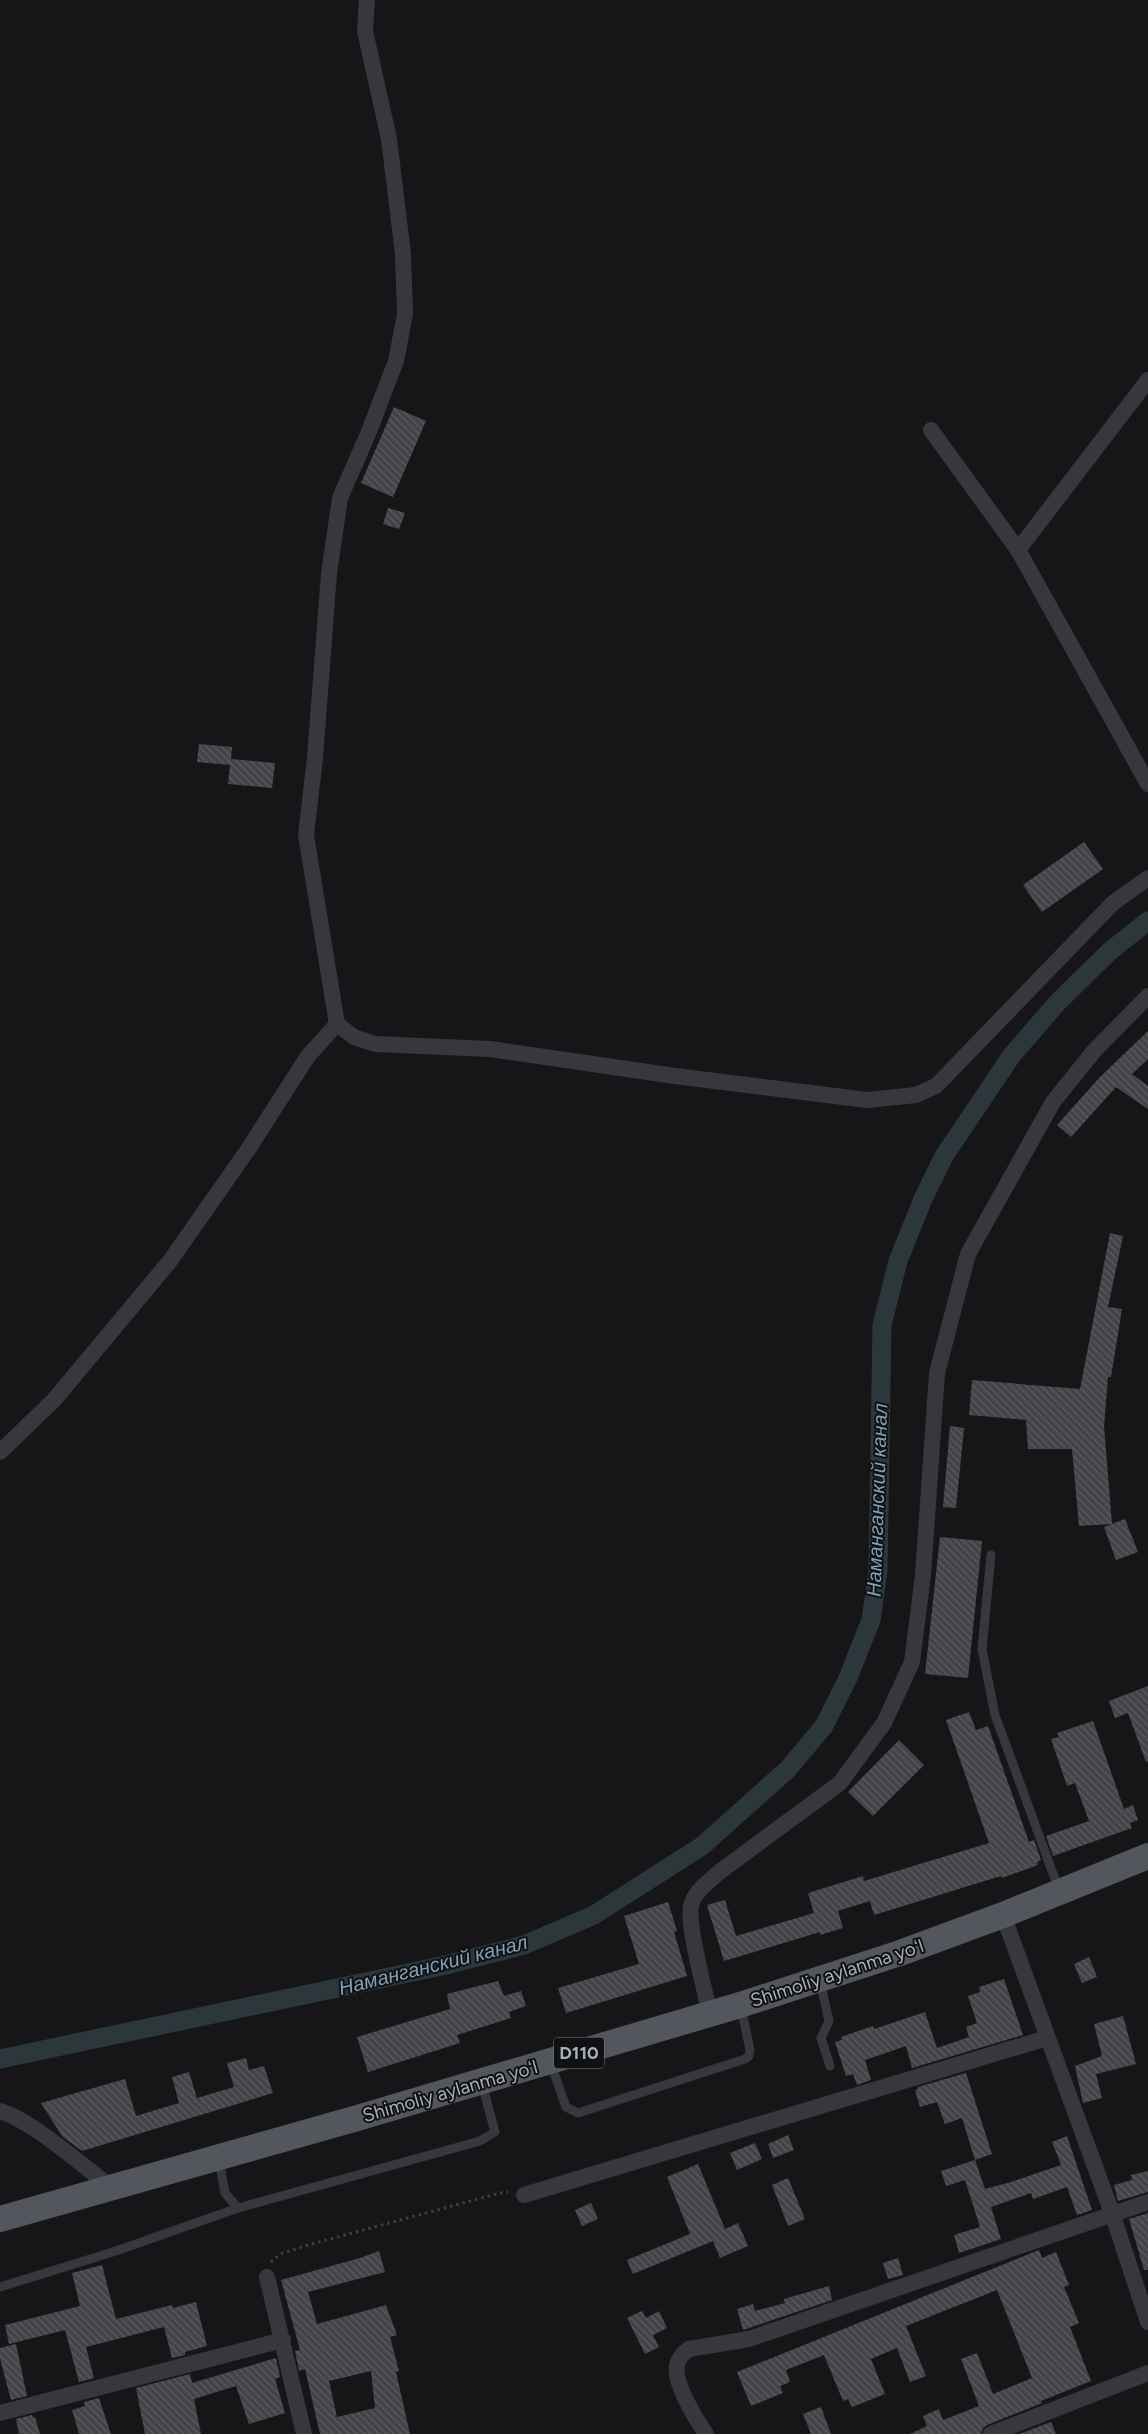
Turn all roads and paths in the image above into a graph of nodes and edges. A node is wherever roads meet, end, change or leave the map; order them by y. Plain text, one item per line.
1 (367, 0) edge
2 (1148, 380) edge
3 (931, 430) dead end
4 (1018, 550) junction
5 (1148, 784) edge
6 (1148, 878) edge
7 (1148, 996) edge
8 (337, 1024) junction
9 (0, 1452) edge
10 (991, 1555) dead end
11 (1148, 1856) edge
12 (1060, 1892) junction
13 (1003, 1915) junction
14 (819, 1979) junction
15 (740, 2005) junction
16 (710, 2014) junction
17 (1047, 2038) junction
18 (550, 2061) junction
19 (830, 2066) dead end
20 (481, 2081) junction
21 (0, 2111) edge
22 (219, 2157) junction
23 (111, 2187) junction
24 (524, 2195) joint
25 (1148, 2202) edge
26 (238, 2208) junction
27 (1112, 2213) junction
28 (0, 2219) edge
29 (268, 2277) joint
30 (0, 2287) edge
31 (1148, 2322) edge
32 (283, 2340) junction
33 (1148, 2373) edge
34 (0, 2414) edge
35 (304, 2434) edge
36 (706, 2434) edge
37 (991, 2434) edge

1 - 8 street
2 - 4 street
3 - 4 street
4 - 5 street
6 - 8 street
7 - 16 street
8 - 9 street
10 - 12 lane
11 - 12 main road, Shimoliy aylanma yoʻl / D110
12 - 13 main road, Shimoliy aylanma yoʻl / D110
13 - 14 main road, Shimoliy aylanma yoʻl / D110
13 - 17 street
14 - 15 main road, Shimoliy aylanma yoʻl / D110
14 - 19 lane
15 - 16 main road, Shimoliy aylanma yoʻl / D110
15 - 18 lane
16 - 18 main road, Shimoliy aylanma yoʻl / D110
17 - 24 street
17 - 27 street
18 - 20 main road, Shimoliy aylanma yoʻl / D110
20 - 22 main road, Shimoliy aylanma yoʻl / D110
20 - 26 lane
21 - 23 street
22 - 23 main road, Shimoliy aylanma yoʻl / D110
22 - 26 lane
23 - 28 main road, Shimoliy aylanma yoʻl / D110
24 - 29 path
25 - 27 street
26 - 30 lane
27 - 31 street
27 - 36 street
29 - 32 street
32 - 34 street
32 - 35 street
33 - 37 street

